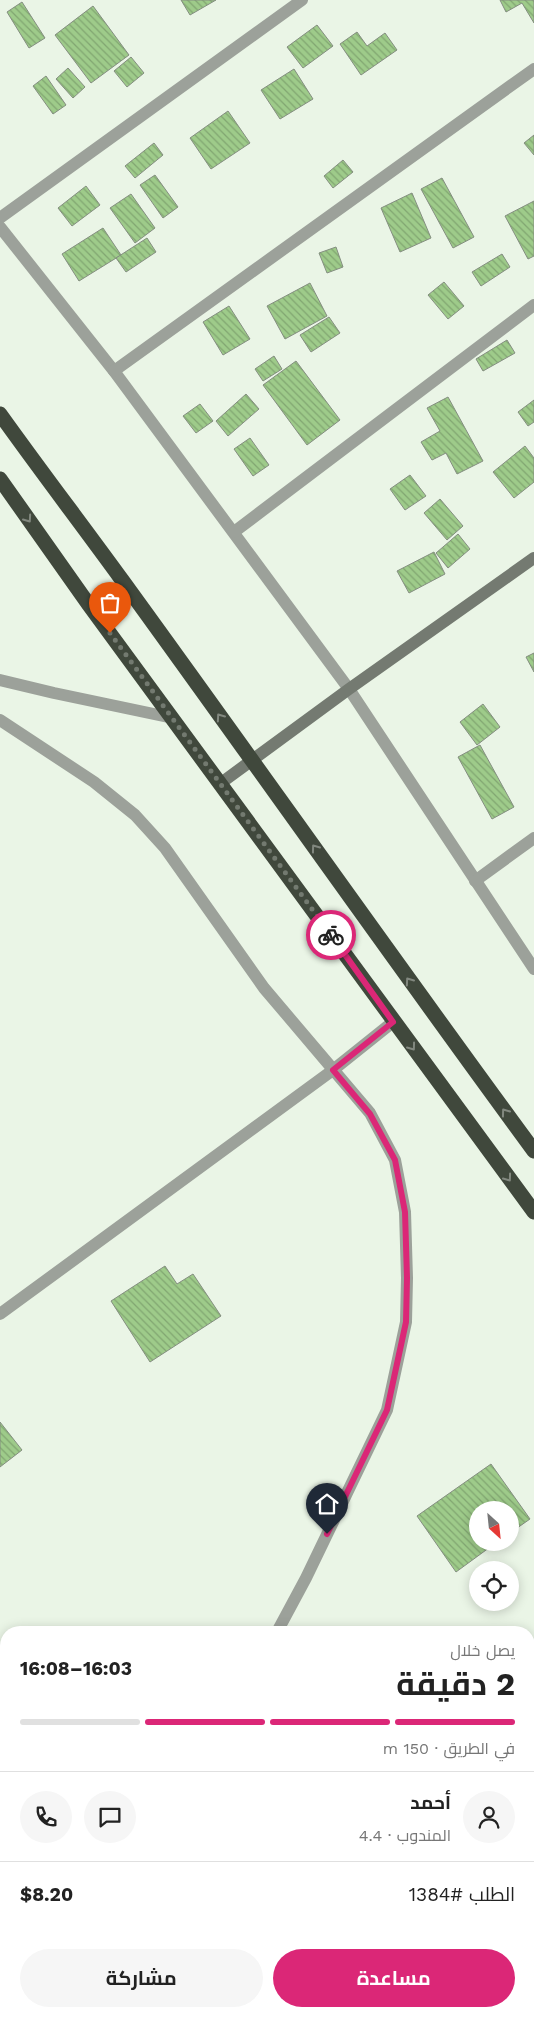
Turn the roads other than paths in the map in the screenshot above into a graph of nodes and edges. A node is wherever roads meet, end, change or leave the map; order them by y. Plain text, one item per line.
1 (302, 0) edge
2 (534, 69) edge
3 (0, 218) edge
4 (0, 227) edge
5 (534, 305) edge
6 (114, 371) junction
7 (0, 414) edge
8 (0, 480) edge
9 (234, 532) junction
10 (534, 558) edge
11 (0, 680) edge
12 (349, 689) junction
13 (173, 718) junction
14 (0, 720) edge
15 (251, 760) junction
16 (221, 783) junction
17 (534, 838) edge
18 (475, 881) junction
19 (534, 969) edge
20 (393, 1022) junction
21 (333, 1070) junction
22 (534, 1152) edge
23 (534, 1212) edge
24 (0, 1314) edge
25 (280, 1626) edge

1 - 3 street
2 - 6 street
4 - 6 street
5 - 9 street
6 - 9 street
15 -> 7 highway
8 -> 13 highway
9 - 12 street
10 - 12 street
11 - 13 street
12 - 15 street
12 - 18 street
13 - 16 highway
14 - 21 street
15 - 16 street
22 -> 15 highway
16 - 20 highway
17 - 18 street
18 - 19 street
20 - 21 street
20 -> 23 highway
21 - 24 street
21 - 25 street

